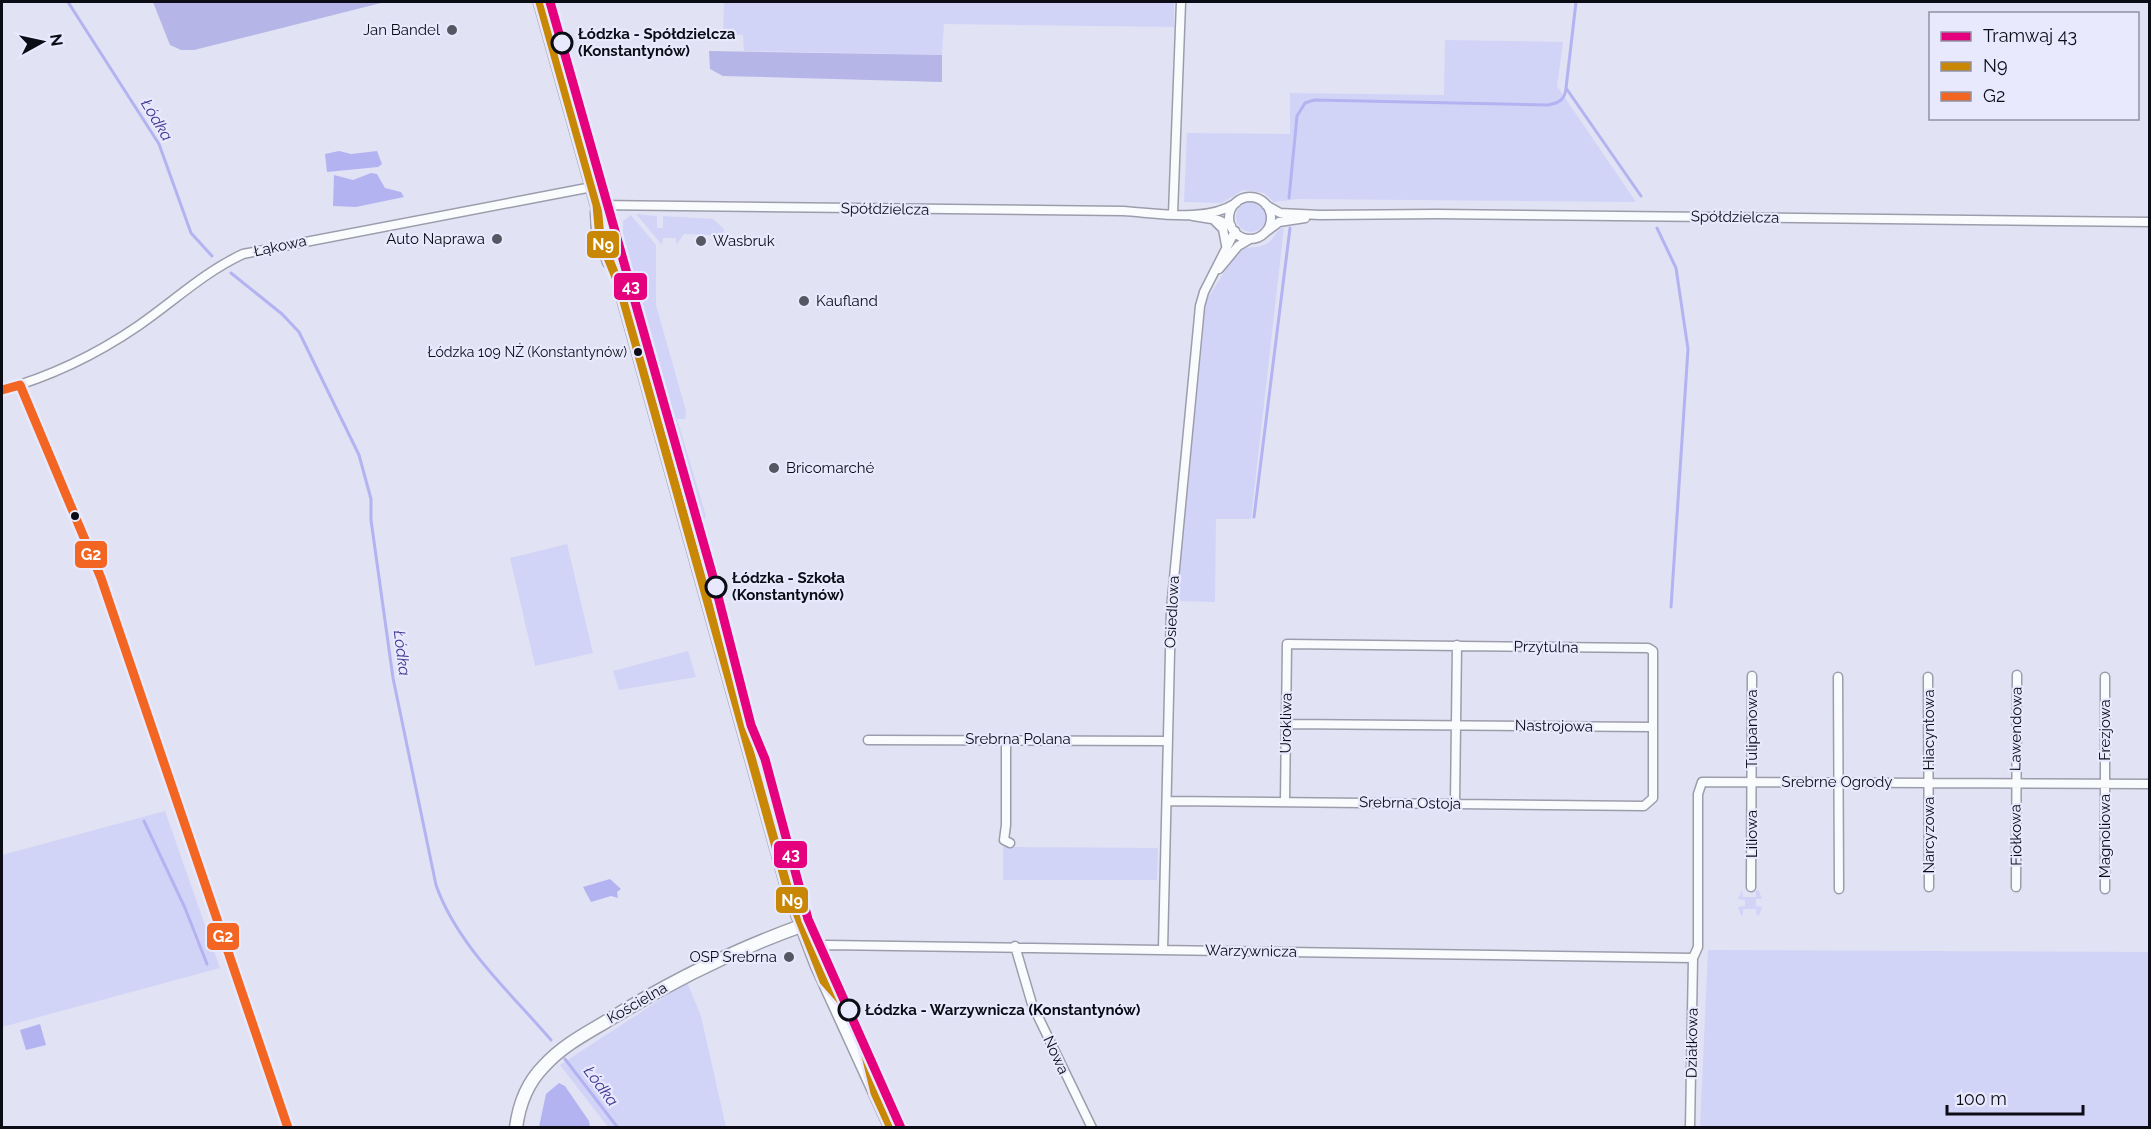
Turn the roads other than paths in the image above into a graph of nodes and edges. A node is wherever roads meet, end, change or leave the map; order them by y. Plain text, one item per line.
1 (540, 2) edge
2 (1181, 2) edge
3 (592, 187) junction
4 (1236, 203) junction
5 (597, 205) junction
6 (1266, 205) junction
7 (1177, 214) junction
8 (1320, 215) junction
9 (1214, 220) junction
10 (2150, 222) edge
11 (1233, 229) junction
12 (1265, 233) junction
13 (1251, 239) junction
14 (1227, 246) junction
15 (1211, 279) junction
16 (20, 385) junction
17 (2, 390) edge
18 (1287, 644) joint
19 (1457, 645) junction
20 (2017, 675) dead end
21 (1752, 676) dead end
22 (1838, 677) dead end
23 (1928, 677) dead end
24 (2104, 677) dead end
25 (1286, 724) junction
26 (1457, 725) junction
27 (1652, 727) junction
28 (1006, 739) junction
29 (868, 740) dead end
30 (1168, 741) junction
31 (1752, 782) junction
32 (1839, 782) junction
33 (1929, 783) junction
34 (2015, 783) junction
35 (2105, 784) junction
36 (2150, 784) edge
37 (1167, 801) junction
38 (1285, 802) junction
39 (1651, 802) joint
40 (1455, 804) junction
41 (1010, 843) dead end
42 (1751, 887) dead end
43 (1929, 887) dead end
44 (2016, 887) dead end
45 (1839, 889) dead end
46 (2105, 889) dead end
47 (801, 926) junction
48 (1015, 946) junction
49 (810, 949) junction
50 (1163, 949) junction
51 (1693, 958) junction
52 (288, 1128) edge
53 (516, 1128) edge
54 (891, 1128) edge
55 (1092, 1128) edge
56 (1690, 1128) edge

1 - 3 main road
2 - 7 street
3 - 5 main road
3 - 16 street, Łąkowa
4 - 6 street
4 - 7 street
4 - 11 street
5 - 7 street, Spółdzielcza
5 - 47 main road
6 - 8 street
6 - 12 street
7 - 9 street
8 - 10 street, Spółdzielcza
8 - 12 street
9 - 11 street
9 - 14 street
11 - 13 street
11 - 14 street, Osiedlowa
12 - 13 street
13 - 15 street, Osiedlowa
14 - 15 street, Osiedlowa
15 - 30 street, Osiedlowa
16 - 17 street, Łąkowa
16 - 52 street
18 - 19 street, Przytulna
18 - 25 street, Urokliwa
19 - 26 street
19 - 27 street, Przytulna
20 - 34 street, Lawendowa
21 - 31 street, Tulipanowa
22 - 32 street
23 - 33 street, Hiacyntowa
24 - 35 street, Frezjowa
25 - 26 street, Nastrojowa
25 - 38 street, Urokliwa
26 - 27 street, Nastrojowa
26 - 40 street
27 - 39 street, Przytulna
28 - 29 street, Srebrna Polana
28 - 30 street, Srebrna Polana
28 - 41 street
30 - 37 street, Osiedlowa
31 - 32 street, Srebrne Ogrody
31 - 42 street, Liliowa
31 - 51 street, Srebrne Ogrody
32 - 33 street, Srebrne Ogrody
32 - 45 street
33 - 34 street, Srebrne Ogrody
33 - 43 street, Narcyzowa
34 - 35 street, Srebrne Ogrody
34 - 44 street, Fiołkowa
35 - 36 street, Srebrne Ogrody
35 - 46 street, Magnoliowa
37 - 38 street, Srebrna Ostoja
37 - 50 street, Osiedlowa
38 - 40 street, Srebrna Ostoja
39 - 40 street, Srebrna Ostoja
47 - 49 main road
47 - 53 main road, Kościelna
48 - 49 street, Warzywnicza
48 - 50 street, Warzywnicza
48 - 55 street, Nowa
49 - 54 main road
50 - 51 street, Warzywnicza
51 - 56 street, Działkowa

